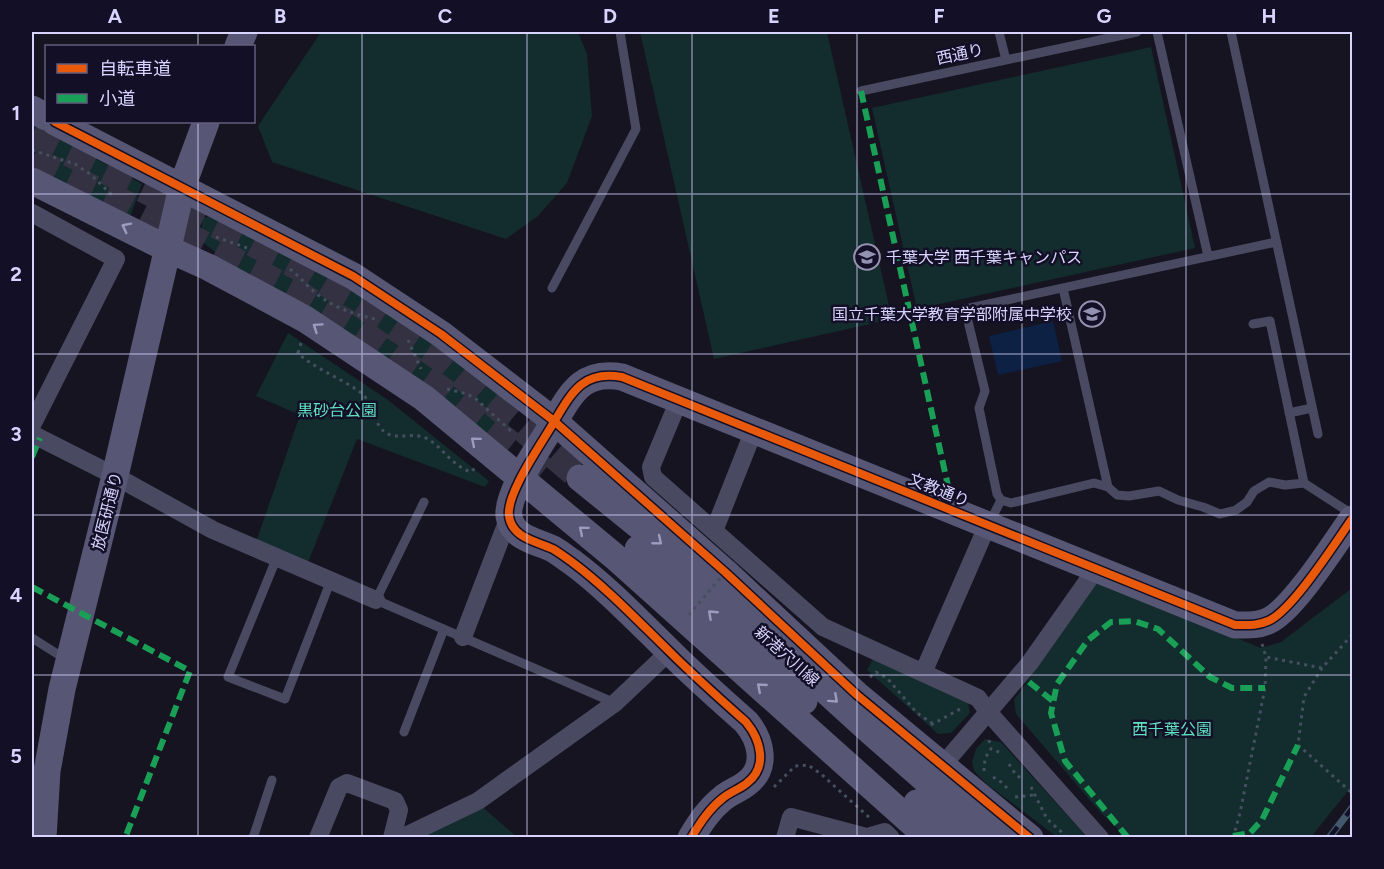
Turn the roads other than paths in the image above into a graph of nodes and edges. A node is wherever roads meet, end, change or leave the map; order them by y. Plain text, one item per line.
1 (620, 32) edge
2 (999, 32) edge
3 (1137, 32) edge
4 (1157, 32) edge
5 (1231, 32) edge
6 (1006, 60) junction
7 (861, 91) dead end
8 (32, 108) edge
9 (45, 116) edge
10 (57, 123) edge
11 (206, 123) edge
12 (32, 181) edge
13 (182, 187) junction
14 (33, 218) edge
15 (1276, 242) junction
16 (168, 249) junction
17 (1208, 256) junction
18 (552, 288) dead end
19 (1063, 288) junction
20 (1253, 324) dead end
21 (679, 400) junction
22 (1312, 408) junction
23 (1289, 413) junction
24 (554, 422) junction
25 (32, 425) edge
26 (754, 430) junction
27 (32, 434) edge
28 (1318, 434) dead end
29 (115, 476) junction
30 (521, 477) junction
31 (1304, 483) junction
32 (1108, 487) junction
33 (1001, 500) junction
34 (424, 502) dead end
35 (1353, 515) edge
36 (509, 517) junction
37 (1353, 519) edge
38 (990, 520) junction
39 (714, 531) junction
40 (277, 557) junction
41 (1096, 569) junction
42 (331, 580) junction
43 (376, 600) junction
44 (444, 629) junction
45 (463, 637) junction
46 (32, 638) edge
47 (669, 652) junction
48 (69, 661) junction
49 (923, 673) junction
50 (615, 703) junction
51 (989, 713) junction
52 (404, 732) dead end
53 (942, 766) junction
54 (272, 780) dead end
55 (879, 836) edge
56 (42, 837) edge
57 (253, 837) edge
58 (318, 837) edge
59 (392, 837) edge
60 (401, 837) edge
61 (691, 837) edge
62 (785, 837) edge
63 (929, 837) edge
64 (957, 837) edge
65 (992, 837) edge
66 (1030, 837) edge
67 (1100, 837) edge

1 - 18 lane
2 - 6 lane
3 - 6 lane, 西通り
4 - 17 lane
5 - 15 lane
6 - 7 lane, 西通り
8 - 9 street
10 - 13 street
11 - 13 street, 放医研通り
16 -> 12 street
13 - 16 street, 放医研通り
13 - 24 street
14 - 25 street
15 - 17 lane
15 - 22 lane
16 - 29 street, 放医研通り
30 -> 16 street
17 - 19 lane
19 - 32 lane
19 - 33 lane
20 - 23 lane
21 - 24 street, 文教通り
21 - 26 street, 文教通り
21 - 39 street
22 - 23 lane
22 - 28 lane
23 - 31 lane
24 - 30 street, 文教通り
24 - 53 street
26 - 38 street, 文教通り
26 - 39 street
27 - 29 street
29 - 40 street
29 - 48 street, 放医研通り
30 - 36 street, 文教通り
63 -> 30 street
31 - 32 lane
31 - 35 lane
32 - 33 lane
33 - 38 lane
34 - 43 lane
36 - 45 street
36 - 47 street
37 - 41 street, 文教通り
38 - 41 street, 文教通り
38 - 49 street
39 - 49 street
40 - 42 street
40 - 42 lane
41 - 51 street
42 - 43 street
43 - 44 lane
44 - 45 lane
44 - 52 lane
45 - 50 lane
46 - 48 lane
47 - 50 street
47 - 61 street
48 - 56 street, 放医研通り
49 - 51 street
50 - 60 street
51 - 53 street
51 - 67 street
53 - 66 street
54 - 57 lane
55 - 62 street
58 - 59 street
64 -> 65 street, 新港穴川線

